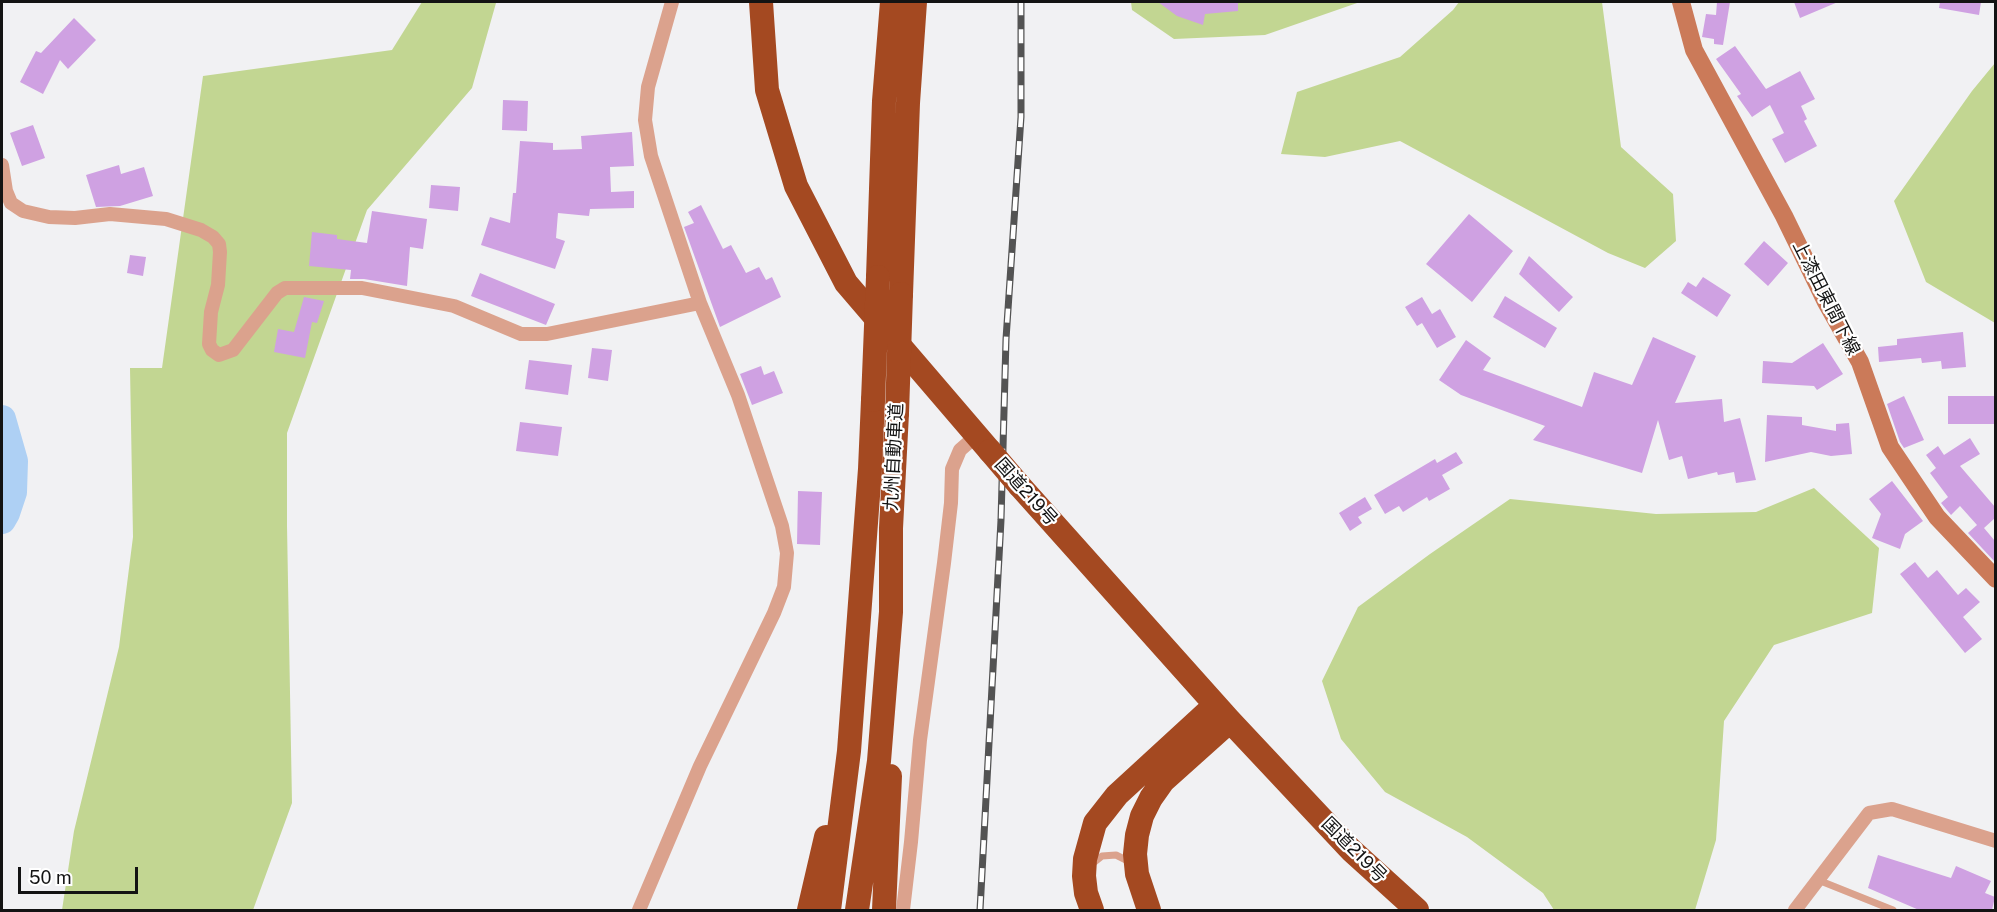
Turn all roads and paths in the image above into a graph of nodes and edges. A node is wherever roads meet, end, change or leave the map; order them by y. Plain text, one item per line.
1 (672, 2) edge
2 (761, 2) edge
3 (892, 2) edge
4 (915, 2) edge
5 (1684, 2) edge
6 (882, 24) dead end
7 (921, 36) dead end
8 (896, 102) junction
9 (2, 165) edge
10 (700, 303) junction
11 (983, 444) junction
12 (1995, 579) edge
13 (891, 612) junction
14 (1222, 713) junction
15 (849, 750) junction
16 (1995, 841) edge
17 (1137, 874) junction
18 (1084, 876) junction
19 (1818, 880) junction
20 (639, 910) edge
21 (809, 910) edge
22 (829, 910) edge
23 (857, 910) edge
24 (884, 910) edge
25 (903, 910) edge
26 (1091, 910) edge
27 (1149, 910) edge
28 (1417, 910) edge
29 (1795, 910) edge
30 (1893, 910) edge

1 - 10 street
2 - 11 highway, 国道219号
3 - 8 highway, 九州自動車道
4 - 8 highway, 九州自動車道
5 - 12 main road, 上漆田東間下線
6 - 8 lane
7 - 8 lane
8 - 13 highway, 九州自動車道, bridge
8 - 15 highway, 九州自動車道, bridge
9 - 10 street
10 - 20 street
11 - 14 highway, 国道219号, bridge
11 - 25 street
13 - 23 highway, 九州自動車道
13 - 24 highway
14 - 17 highway
14 - 18 highway
14 - 28 highway, 国道219号
15 - 21 highway
15 - 22 highway, 九州自動車道
16 - 19 street
17 - 18 lane
17 - 27 highway
18 - 26 highway
19 - 29 street
19 - 30 lane

